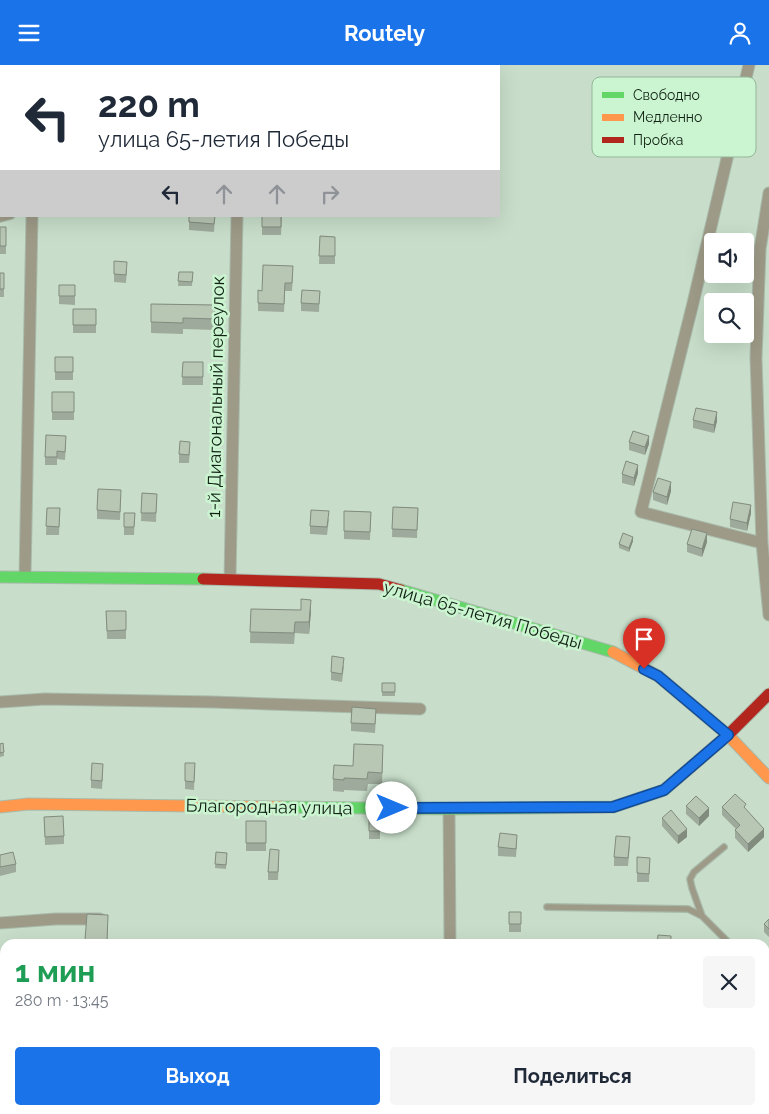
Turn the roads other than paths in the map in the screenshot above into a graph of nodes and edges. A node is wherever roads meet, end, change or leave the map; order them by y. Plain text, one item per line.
1 (727, 157) edge
2 (769, 193) edge
3 (32, 217) edge
4 (237, 217) edge
5 (762, 543) junction
6 (0, 577) edge
7 (25, 577) junction
8 (230, 579) junction
9 (769, 615) edge
10 (769, 695) edge
11 (0, 702) edge
12 (420, 709) dead end
13 (728, 735) junction
14 (769, 778) edge
15 (0, 807) edge
16 (449, 809) junction
17 (724, 847) dead end
18 (547, 907) dead end
19 (702, 916) junction
20 (100, 919) edge
21 (0, 923) edge
22 (450, 939) edge
23 (725, 939) edge

1 - 5 street
2 - 5 street
3 - 7 street
4 - 8 street, 1-й Диагональный переулок
5 - 9 street
6 - 7 street, улица 65-летия Победы
7 - 8 street, улица 65-летия Победы
8 - 13 street, улица 65-летия Победы
10 - 13 street, Благородная улица
11 - 12 street
13 - 14 street, улица 65-летия Победы
13 - 16 street, Благородная улица
15 - 16 street, Благородная улица
16 - 22 street
17 - 19 lane
18 - 19 lane
19 - 23 lane
20 - 21 street

